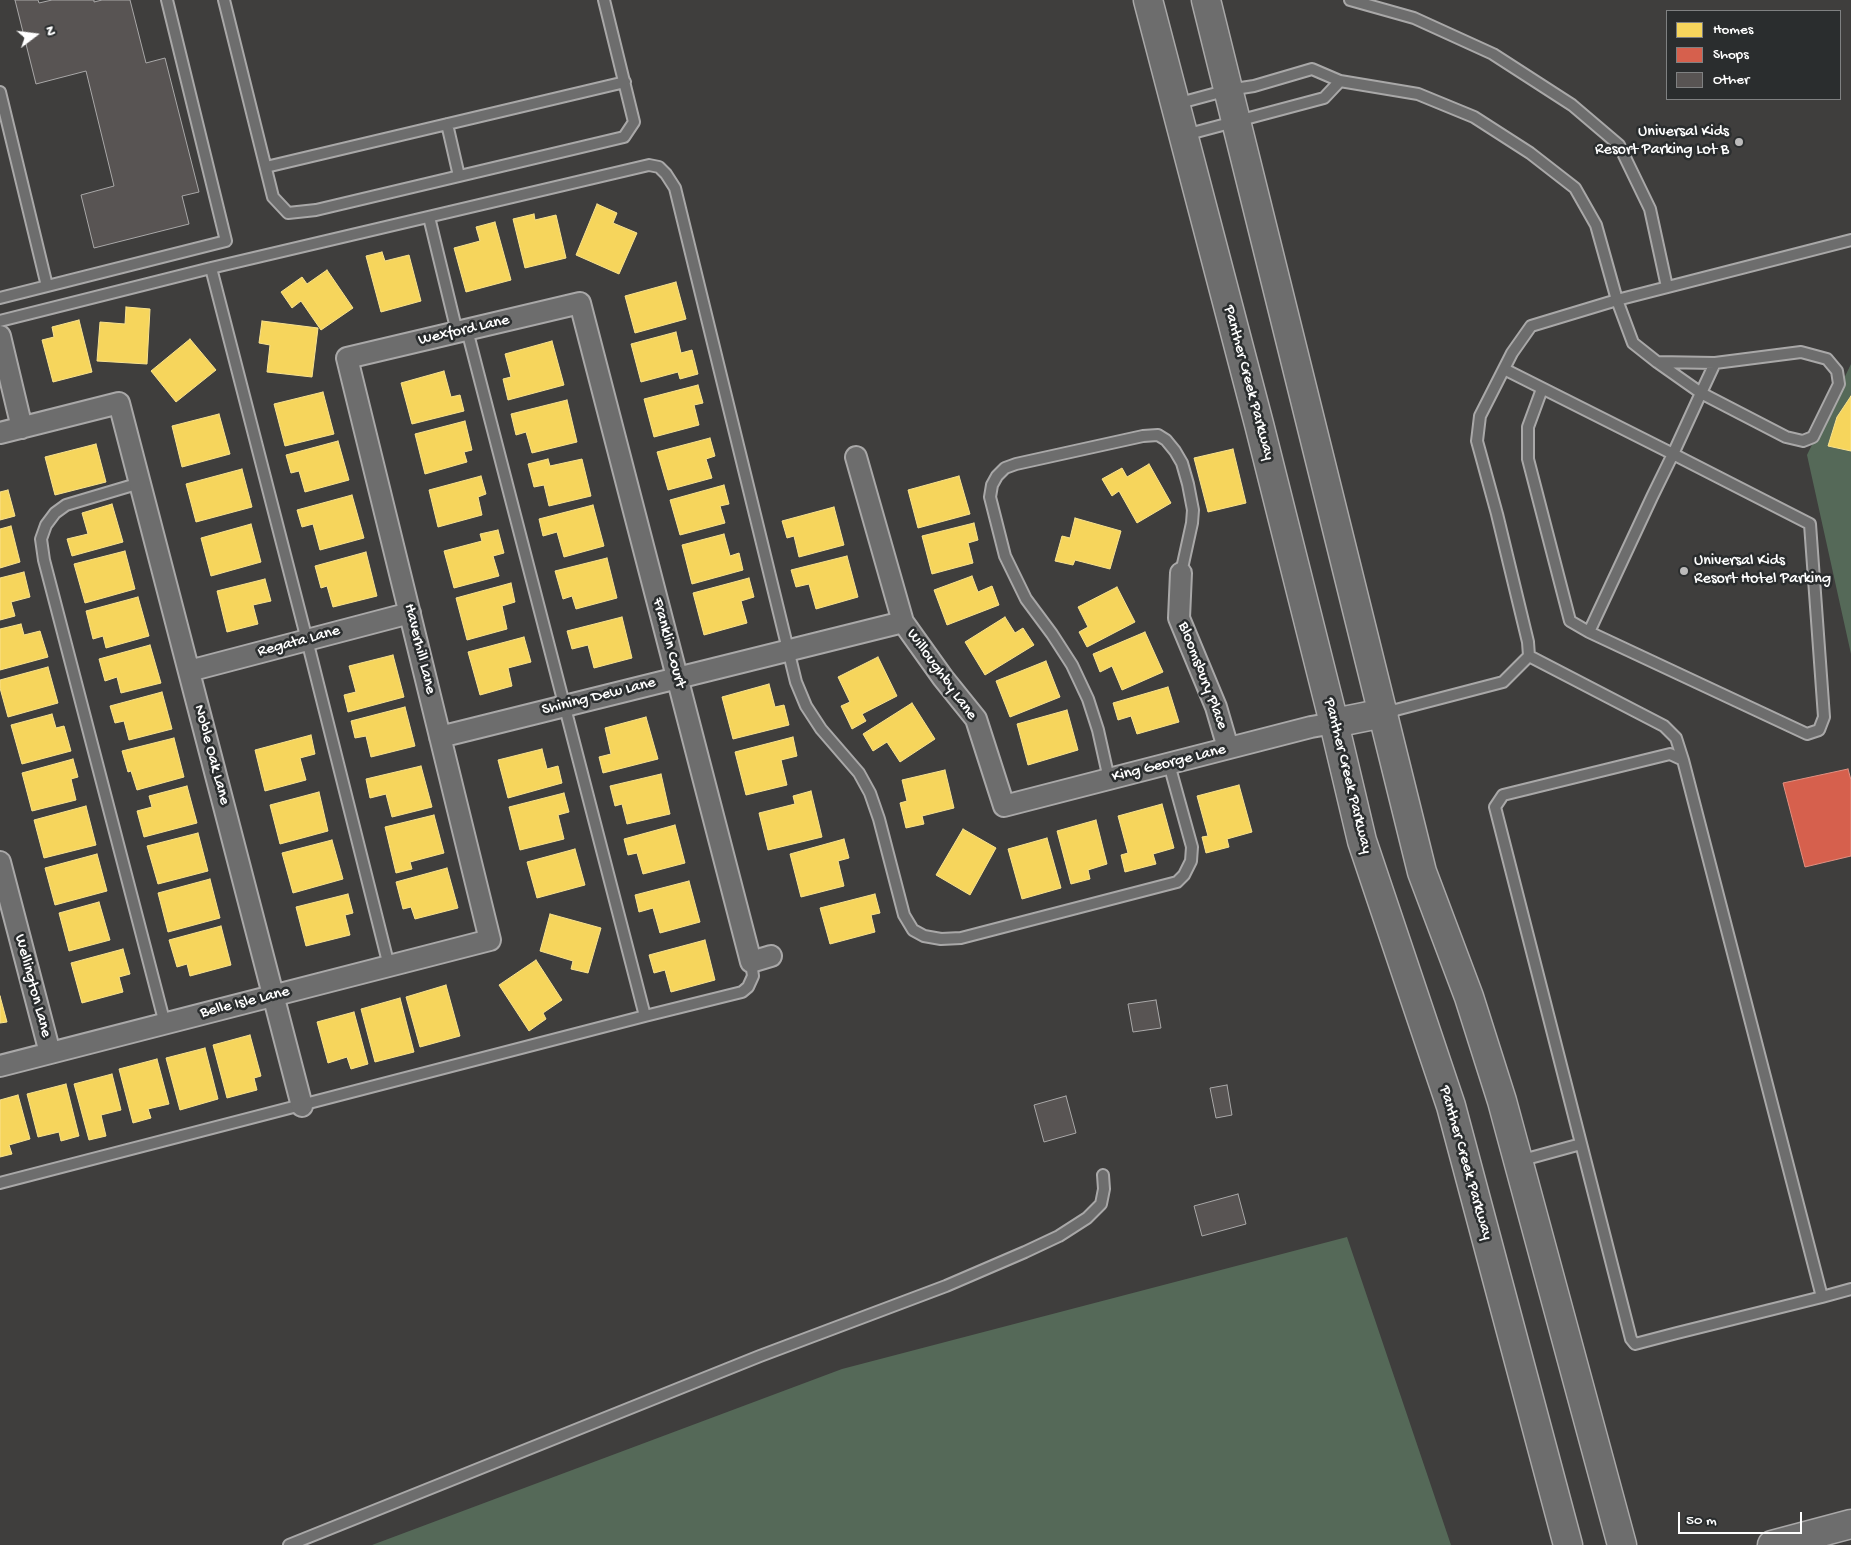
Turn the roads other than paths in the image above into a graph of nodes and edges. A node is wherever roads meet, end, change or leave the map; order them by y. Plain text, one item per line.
1 (167, 0) edge
2 (224, 0) edge
3 (604, 0) edge
4 (1148, 0) edge
5 (1206, 0) edge
6 (1350, 0) edge
7 (1340, 81) junction
8 (625, 82) junction
9 (1228, 90) junction
10 (0, 92) edge
11 (1175, 104) junction
12 (1237, 120) junction
13 (447, 124) junction
14 (1183, 135) junction
15 (266, 167) junction
16 (459, 176) junction
17 (429, 217) junction
18 (1851, 240) edge
19 (210, 268) junction
20 (47, 286) junction
21 (1667, 287) junction
22 (0, 298) edge
23 (1617, 300) junction
24 (580, 303) joint
25 (0, 321) edge
26 (462, 331) junction
27 (0, 336) edge
28 (347, 358) joint
29 (1657, 362) junction
30 (1715, 363) junction
31 (1504, 369) junction
32 (1542, 388) junction
33 (1701, 394) junction
34 (22, 428) junction
35 (0, 433) edge
36 (1673, 454) junction
37 (856, 457) dead end
38 (140, 483) junction
39 (1181, 573) joint
40 (410, 613) junction
41 (903, 622) junction
42 (1589, 632) junction
43 (307, 640) junction
44 (789, 650) junction
45 (1529, 656) junction
46 (189, 670) junction
47 (677, 678) junction
48 (564, 706) junction
49 (1384, 713) junction
50 (1334, 723) junction
51 (440, 736) junction
52 (1228, 748) junction
53 (1683, 760) junction
54 (1169, 764) junction
55 (1109, 779) junction
56 (1004, 806) joint
57 (0, 862) edge
58 (490, 940) joint
59 (771, 956) dead end
60 (752, 962) junction
61 (389, 966) junction
62 (274, 996) junction
63 (645, 1016) junction
64 (165, 1024) junction
65 (50, 1053) junction
66 (0, 1066) edge
67 (302, 1106) junction
68 (1581, 1144) junction
69 (1518, 1161) junction
70 (1103, 1175) dead end
71 (0, 1183) edge
72 (1851, 1289) edge
73 (1822, 1297) junction
74 (1851, 1524) edge
75 (289, 1545) edge
76 (1568, 1545) edge
77 (1622, 1545) edge
78 (1772, 1545) edge

1 - 20 lane
2 - 15 lane
3 - 8 lane
4 - 11 main road, Panther Creek Parkway
5 - 9 main road
6 - 21 lane
7 - 9 lane
7 - 12 lane
7 - 23 lane
8 - 13 lane
8 - 16 lane
9 - 11 lane
9 - 12 main road
10 - 20 lane
11 - 14 main road, Panther Creek Parkway
12 - 14 lane
12 - 49 main road
13 - 15 lane
13 - 16 lane
14 - 50 main road, Panther Creek Parkway
15 - 16 lane
17 - 19 lane
17 - 26 lane
17 - 44 lane
18 - 21 lane
19 - 25 lane
19 - 43 lane
20 - 22 lane
21 - 23 lane
23 - 29 lane
23 - 31 lane
24 - 26 street, Wexford Lane
24 - 47 street, Franklin Court
26 - 28 street, Wexford Lane
26 - 48 lane
27 - 34 street
28 - 40 street, Haverhill Lane
29 - 30 lane
29 - 33 lane
30 - 33 lane
30 - 33 lane
31 - 32 lane
31 - 45 lane
32 - 36 lane
32 - 42 lane
33 - 36 lane
34 - 35 street
34 - 38 street, Noble Oak Lane
36 - 42 lane
36 - 42 lane
37 - 41 street, Willoughby Lane
38 - 46 street, Noble Oak Lane
38 - 64 lane
39 - 52 street, Bloomsbury Place
39 - 55 lane
40 - 43 street, Regata Lane
40 - 51 street, Haverhill Lane
41 - 44 street, Shining Dew Lane
41 - 56 street, Willoughby Lane
43 - 46 street, Regata Lane
43 - 61 lane
44 - 47 street, Shining Dew Lane
44 - 54 lane
45 - 49 lane
45 - 53 lane
46 - 62 street, Noble Oak Lane
47 - 48 street, Shining Dew Lane
47 - 60 street, Franklin Court
48 - 51 street, Shining Dew Lane
48 - 63 lane
49 - 50 main road
49 - 69 main road
50 - 52 street, King George Lane
50 - 76 main road, Panther Creek Parkway
51 - 58 street, Haverhill Lane
52 - 54 street, King George Lane
53 - 68 lane
53 - 73 lane
54 - 55 street, King George Lane
55 - 56 street, King George Lane
57 - 65 street, Wellington Lane
58 - 61 street, Belle Isle Lane
59 - 60 street
60 - 63 lane
61 - 62 street, Belle Isle Lane
62 - 64 street, Belle Isle Lane
62 - 67 street, Noble Oak Lane
63 - 67 lane
64 - 65 street, Belle Isle Lane
65 - 66 street, Belle Isle Lane
67 - 71 lane
68 - 69 lane
68 - 73 lane
69 - 77 main road
70 - 75 lane
72 - 73 lane
74 - 78 main road

